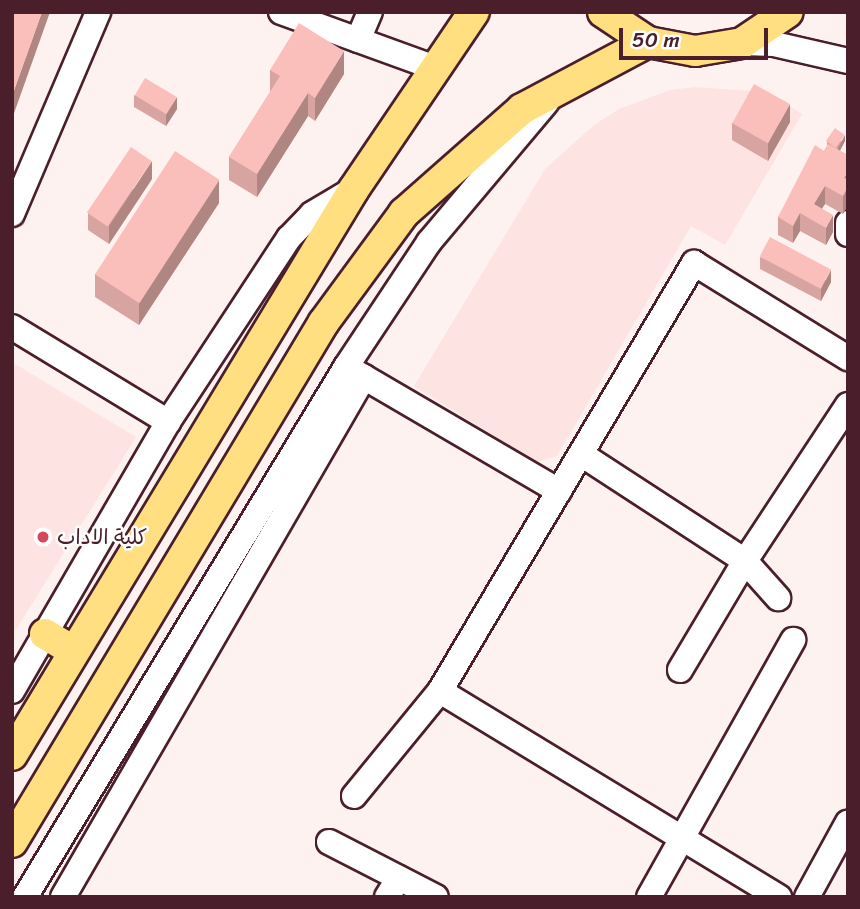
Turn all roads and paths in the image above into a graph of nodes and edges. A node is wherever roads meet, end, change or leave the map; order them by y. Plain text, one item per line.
1 (98, 12) edge
2 (281, 12) edge
3 (370, 12) edge
4 (474, 12) edge
5 (603, 12) edge
6 (788, 12) edge
7 (358, 40) junction
8 (648, 43) junction
9 (742, 43) junction
10 (848, 61) edge
11 (436, 68) junction
12 (557, 90) junction
13 (354, 189) junction
14 (12, 214) edge
15 (848, 223) edge
16 (848, 234) edge
17 (12, 327) edge
18 (848, 358) edge
19 (355, 372) junction
20 (848, 405) edge
21 (169, 422) junction
22 (581, 454) junction
23 (559, 491) junction
24 (745, 561) junction
25 (778, 598) dead end
26 (45, 634) junction
27 (793, 640) dead end
28 (73, 651) junction
29 (680, 670) dead end
30 (12, 691) edge
31 (440, 691) junction
32 (12, 755) edge
33 (354, 796) dead end
34 (848, 822) edge
35 (682, 837) junction
36 (12, 842) edge
37 (329, 842) dead end
38 (393, 887) edge
39 (25, 897) edge
40 (64, 897) edge
41 (436, 897) edge
42 (649, 897) edge
43 (779, 897) edge
44 (807, 897) edge

1 - 14 street
2 - 7 street
3 - 7 street
4 - 11 main road
5 - 8 main road
6 - 9 main road
7 - 11 street
8 - 9 main road
8 - 12 main road
9 - 10 street
11 - 13 main road
12 - 19 street
12 - 36 main road
13 - 21 street
13 - 28 main road
15 - 16 street
17 - 21 street
18 - 22 street
19 - 23 street
19 - 39 street
19 - 40 street
20 - 24 street
21 - 26 street
22 - 23 street
22 - 24 street
23 - 31 street
24 - 25 street
24 - 29 street
26 - 28 main road
26 - 30 street
27 - 35 street
28 - 32 main road
31 - 33 street
31 - 35 street
34 - 44 street
35 - 42 street
35 - 43 street
37 - 38 street
38 - 41 street

